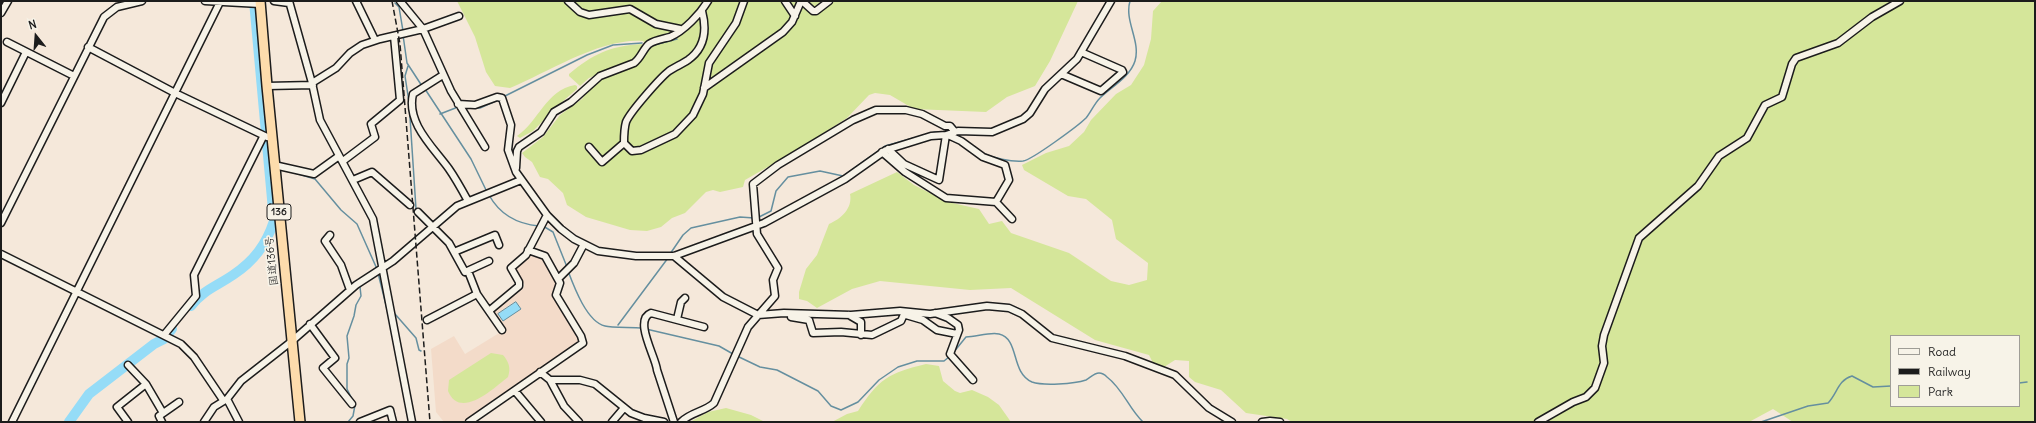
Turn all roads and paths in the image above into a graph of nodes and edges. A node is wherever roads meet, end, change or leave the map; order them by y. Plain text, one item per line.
1 (8, 1) edge
2 (142, 1) edge
3 (205, 1) edge
4 (274, 1) edge
5 (356, 1) edge
6 (400, 1) edge
7 (568, 1) edge
8 (708, 1) edge
9 (744, 1) edge
10 (785, 1) edge
11 (801, 1) edge
12 (829, 1) edge
13 (1111, 1) edge
14 (1900, 1) edge
15 (125, 2) edge
16 (220, 2) edge
17 (289, 2) edge
18 (260, 3) edge
19 (702, 11) junction
20 (1, 13) edge
21 (459, 16) dead end
22 (795, 16) junction
23 (423, 29) junction
24 (680, 29) junction
25 (394, 36) junction
26 (375, 40) junction
27 (7, 42) dead end
28 (88, 47) junction
29 (26, 52) junction
30 (1081, 52) junction
31 (1061, 74) junction
32 (443, 75) junction
33 (74, 76) junction
34 (312, 84) junction
35 (267, 86) junction
36 (704, 88) junction
37 (175, 93) junction
38 (1, 103) edge
39 (458, 104) junction
40 (955, 132) junction
41 (947, 135) junction
42 (268, 137) junction
43 (624, 143) junction
44 (485, 147) dead end
45 (589, 147) dead end
46 (885, 150) junction
47 (341, 158) junction
48 (274, 165) junction
49 (516, 172) junction
50 (353, 180) junction
51 (521, 180) junction
52 (468, 201) junction
53 (996, 202) junction
54 (410, 205) dead end
55 (418, 212) dead end
56 (547, 215) junction
57 (1012, 219) dead end
58 (1, 223) edge
59 (758, 224) junction
60 (433, 226) junction
61 (330, 235) dead end
62 (584, 244) junction
63 (498, 245) dead end
64 (528, 250) junction
65 (454, 252) junction
66 (1, 254) edge
67 (674, 256) junction
68 (489, 261) dead end
69 (382, 268) junction
70 (468, 271) junction
71 (558, 279) junction
72 (350, 290) junction
73 (77, 291) junction
74 (477, 294) junction
75 (685, 298) dead end
76 (489, 311) junction
77 (781, 313) junction
78 (905, 313) junction
79 (935, 313) junction
80 (758, 315) junction
81 (849, 315) junction
82 (678, 319) junction
83 (427, 320) dead end
84 (310, 324) junction
85 (704, 327) dead end
86 (502, 330) dead end
87 (957, 334) junction
88 (164, 335) junction
89 (861, 335) junction
90 (292, 341) junction
91 (128, 365) dead end
92 (540, 372) junction
93 (550, 380) junction
94 (973, 380) dead end
95 (146, 384) junction
96 (515, 391) junction
97 (225, 399) junction
98 (179, 402) dead end
99 (352, 404) dead end
100 (624, 408) junction
101 (163, 413) junction
102 (12, 422) edge
103 (128, 422) edge
104 (162, 422) edge
105 (204, 422) edge
106 (239, 422) edge
107 (300, 422) edge
108 (360, 422) edge
109 (393, 422) edge
110 (412, 422) edge
111 (469, 422) edge
112 (541, 422) edge
113 (579, 422) edge
114 (612, 422) edge
115 (664, 422) edge
116 (674, 422) edge
117 (681, 422) edge
118 (1232, 422) edge
119 (1262, 422) edge
120 (1280, 422) edge
121 (1538, 422) edge

1 - 20 street
2 - 15 street
3 - 16 street
4 - 17 street
5 - 26 street
6 - 23 street
7 - 24 street
8 - 19 street
9 - 36 street
10 - 22 street
11 - 12 street
11 - 22 street
13 - 30 street
14 - 121 street
15 - 28 street
16 - 18 street
16 - 37 street
17 - 34 street
18 - 35 highway, 国道136号 / 136
19 - 24 street
19 - 43 street
21 - 23 street
22 - 36 street
23 - 25 street
23 - 32 street
24 - 49 street
25 - 26 street
25 - 47 street
26 - 34 street
27 - 29 street
28 - 33 street
28 - 37 street
29 - 33 street
29 - 38 street
30 - 31 street
30 - 31 street
31 - 40 street
32 - 39 street
32 - 52 street
33 - 58 street
34 - 35 street
34 - 47 street
35 - 42 highway, 国道136号 / 136
36 - 43 street
37 - 42 street
37 - 73 street
39 - 44 street
39 - 49 street
40 - 41 street
40 - 59 street
41 - 46 street
41 - 46 street
41 - 53 street
42 - 48 highway, 国道136号 / 136
42 - 88 street
43 - 45 street
46 - 53 street
46 - 59 street
47 - 48 street
47 - 50 street
48 - 90 highway, 国道136号 / 136
49 - 51 street
50 - 54 street
50 - 69 street
51 - 52 street
51 - 56 street
52 - 60 street
53 - 57 street
55 - 60 street
56 - 62 street
56 - 64 street
59 - 67 street
59 - 80 street
60 - 65 street
60 - 69 street
61 - 72 street
62 - 67 street
62 - 71 street
63 - 65 street
64 - 71 street
64 - 76 street
65 - 70 street
66 - 73 street
67 - 80 street
68 - 70 street
69 - 72 street
69 - 110 street
70 - 74 street
71 - 92 street
72 - 84 street
73 - 88 street
73 - 102 street
74 - 76 street
74 - 83 street
75 - 82 street
76 - 86 street
77 - 80 street
77 - 81 street
77 - 89 street
78 - 79 street
78 - 81 street
78 - 87 street
78 - 89 street
79 - 87 street
79 - 118 street
80 - 117 street
81 - 89 street
82 - 85 street
82 - 116 street
84 - 90 street
84 - 99 street
87 - 94 street
88 - 97 street
90 - 97 street
90 - 107 highway, 国道136号 / 136
91 - 95 street
92 - 93 street
92 - 96 street
93 - 100 street
93 - 113 street
95 - 101 street
95 - 103 street
96 - 111 street
96 - 112 street
97 - 105 street
97 - 106 street
98 - 101 street
100 - 114 street
100 - 115 street
101 - 104 street
108 - 109 street
119 - 120 street

